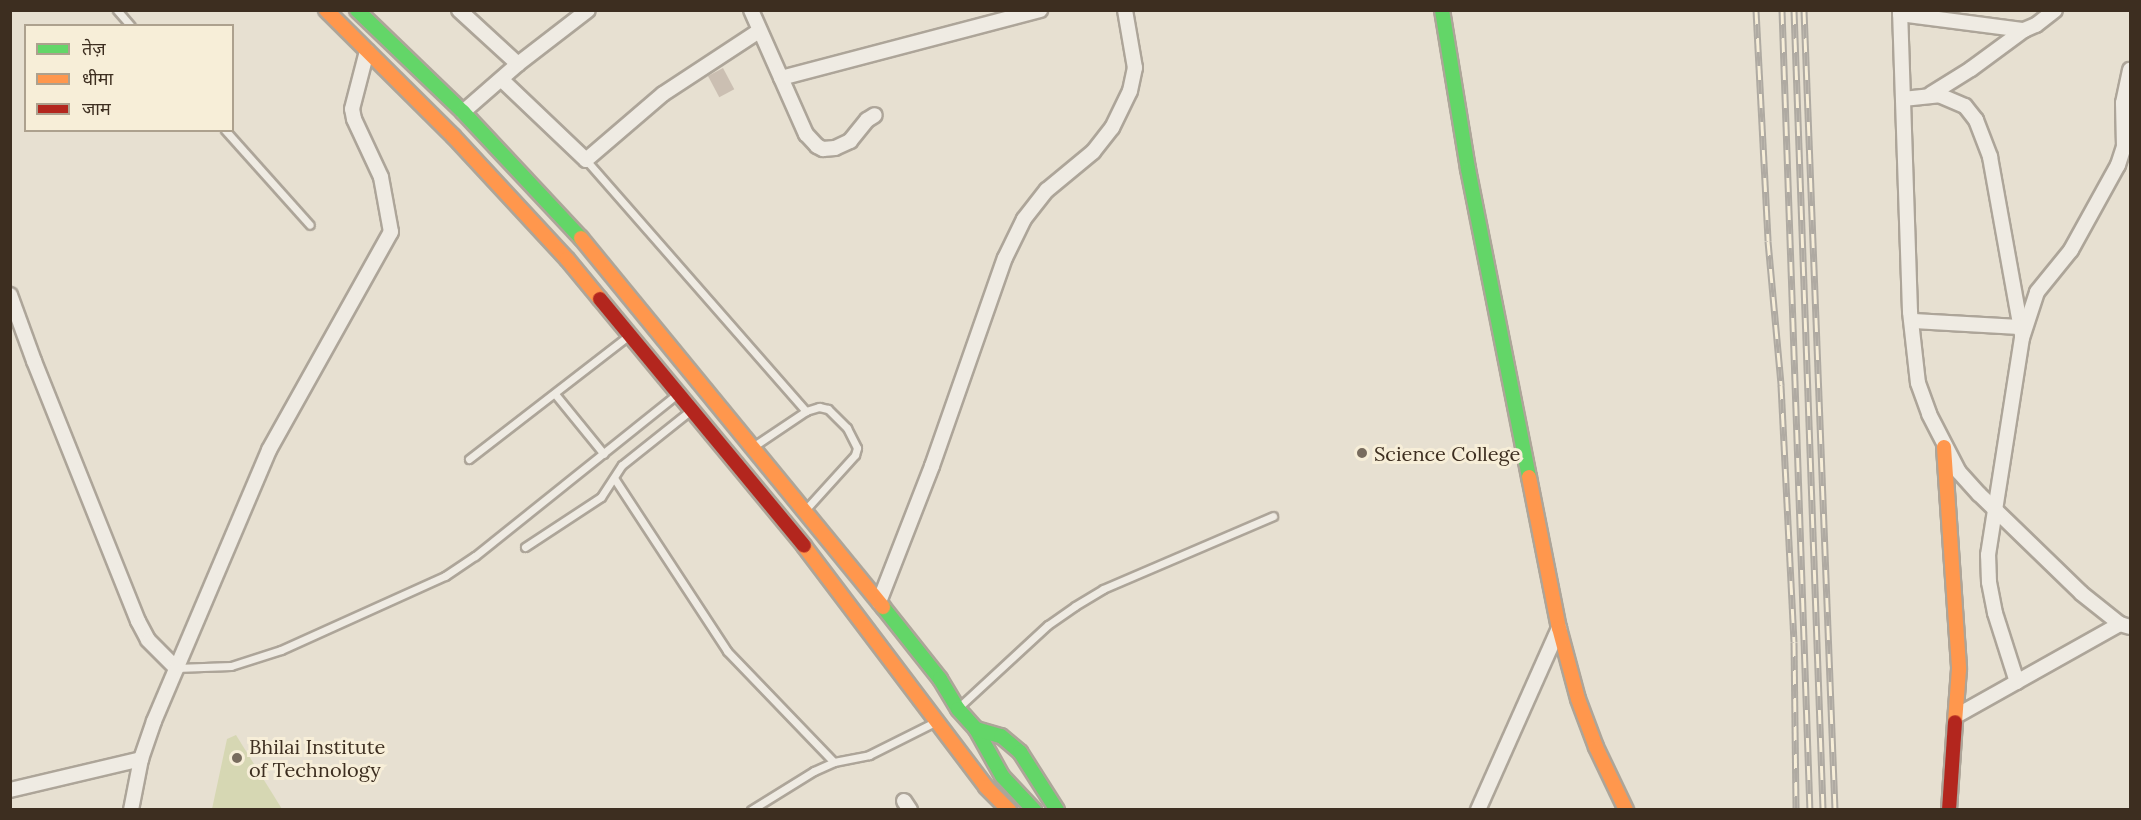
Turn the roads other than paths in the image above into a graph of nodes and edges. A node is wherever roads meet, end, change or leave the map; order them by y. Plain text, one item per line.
1 (117, 10) edge
2 (326, 10) edge
3 (357, 10) edge
4 (459, 10) edge
5 (588, 10) edge
6 (751, 10) edge
7 (1040, 10) edge
8 (1125, 10) edge
9 (1442, 10) edge
10 (2055, 10) edge
11 (1900, 12) edge
12 (128, 24) edge
13 (2024, 30) junction
14 (759, 31) junction
15 (367, 51) junction
16 (518, 64) junction
17 (2130, 70) edge
18 (782, 78) junction
19 (502, 80) junction
20 (1931, 94) junction
21 (1903, 99) junction
22 (463, 112) junction
23 (875, 115) dead end
24 (227, 132) edge
25 (586, 160) junction
26 (310, 225) dead end
27 (10, 295) edge
28 (1912, 321) junction
29 (2021, 332) junction
30 (629, 336) junction
31 (679, 393) junction
32 (555, 394) junction
33 (692, 409) junction
34 (806, 411) junction
35 (752, 447) junction
36 (1944, 447) junction
37 (604, 454) junction
38 (469, 459) dead end
39 (614, 478) junction
40 (1995, 508) junction
41 (805, 512) junction
42 (1273, 516) dead end
43 (525, 547) dead end
44 (879, 602) junction
45 (2125, 626) edge
46 (1559, 628) junction
47 (176, 668) junction
48 (2017, 682) junction
49 (958, 709) junction
50 (1956, 716) junction
51 (938, 720) junction
52 (976, 729) junction
53 (141, 759) junction
54 (834, 762) junction
55 (986, 788) junction
56 (10, 790) edge
57 (1033, 807) edge
58 (131, 810) edge
59 (751, 810) edge
60 (993, 810) edge
61 (1010, 810) edge
62 (1057, 810) edge
63 (1478, 810) edge
64 (1626, 810) edge
65 (1949, 810) edge

1 - 12 lane
2 - 15 main road
3 - 22 main road
4 - 16 street
5 - 16 street
6 - 14 street
7 - 18 street
8 - 44 street
9 - 46 main road
10 - 13 street
11 - 13 street
11 - 21 street
13 - 20 street
14 - 18 street
14 - 25 street
15 - 30 main road
15 - 47 street
16 - 19 street
17 - 29 street
18 - 23 street
19 - 22 street
19 - 25 street
20 - 21 street
20 - 29 street
21 - 28 street
22 - 35 main road
24 - 26 lane
25 - 34 lane
27 - 47 street
28 - 29 street
28 - 36 street
29 - 40 street
30 - 31 main road
30 - 32 lane
31 - 33 main road
31 - 37 lane
32 - 37 lane
32 - 38 lane
33 - 39 lane
33 - 51 main road
34 - 35 lane
34 - 41 lane
35 - 41 main road
36 - 40 street
36 - 50 main road
37 - 47 lane
39 - 43 lane
39 - 54 lane
40 - 45 street
40 - 48 street
41 - 44 main road
42 - 49 lane
44 - 49 main road
45 - 48 street
46 - 63 street
46 - 64 main road
47 - 53 street
48 - 50 street
49 - 51 lane
49 - 52 main road
50 - 65 main road
51 - 54 lane
51 - 55 main road
52 - 57 main road
52 - 62 main road
53 - 56 street
53 - 58 street
54 - 59 lane
55 - 60 street
55 - 61 main road

